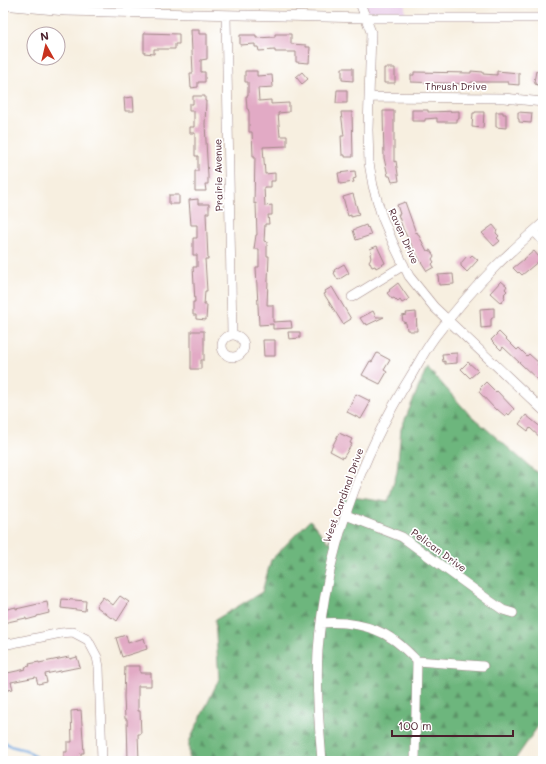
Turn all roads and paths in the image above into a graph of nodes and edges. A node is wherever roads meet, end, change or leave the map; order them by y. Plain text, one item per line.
1 (360, 3) edge
2 (3, 6) edge
3 (226, 15) junction
4 (366, 18) junction
5 (543, 18) edge
6 (369, 97) junction
7 (543, 102) edge
8 (543, 223) edge
9 (534, 231) junction
10 (543, 240) edge
11 (404, 265) junction
12 (352, 297) dead end
13 (449, 321) junction
14 (232, 334) dead end
15 (543, 410) edge
16 (346, 515) junction
17 (514, 613) dead end
18 (321, 623) junction
19 (3, 645) edge
20 (417, 661) junction
21 (483, 666) dead end
22 (102, 761) edge
23 (322, 761) edge
24 (415, 761) edge

1 - 4 street, Raven Drive
2 - 3 street
3 - 4 street
3 - 14 street, Prairie Avenue
4 - 5 street
4 - 6 street, Raven Drive
6 - 7 street, Thrush Drive
6 - 11 street, Raven Drive
8 - 9 street, West Cardinal Drive
9 - 10 street
9 - 13 street, West Cardinal Drive
11 - 12 street
11 - 13 street, Raven Drive
13 - 15 street, Raven Drive
13 - 16 street, West Cardinal Drive
16 - 17 street, Pelican Drive
16 - 18 street, West Cardinal Drive
18 - 20 street
18 - 23 street, West Cardinal Drive
19 - 22 street
20 - 21 street
20 - 24 street

